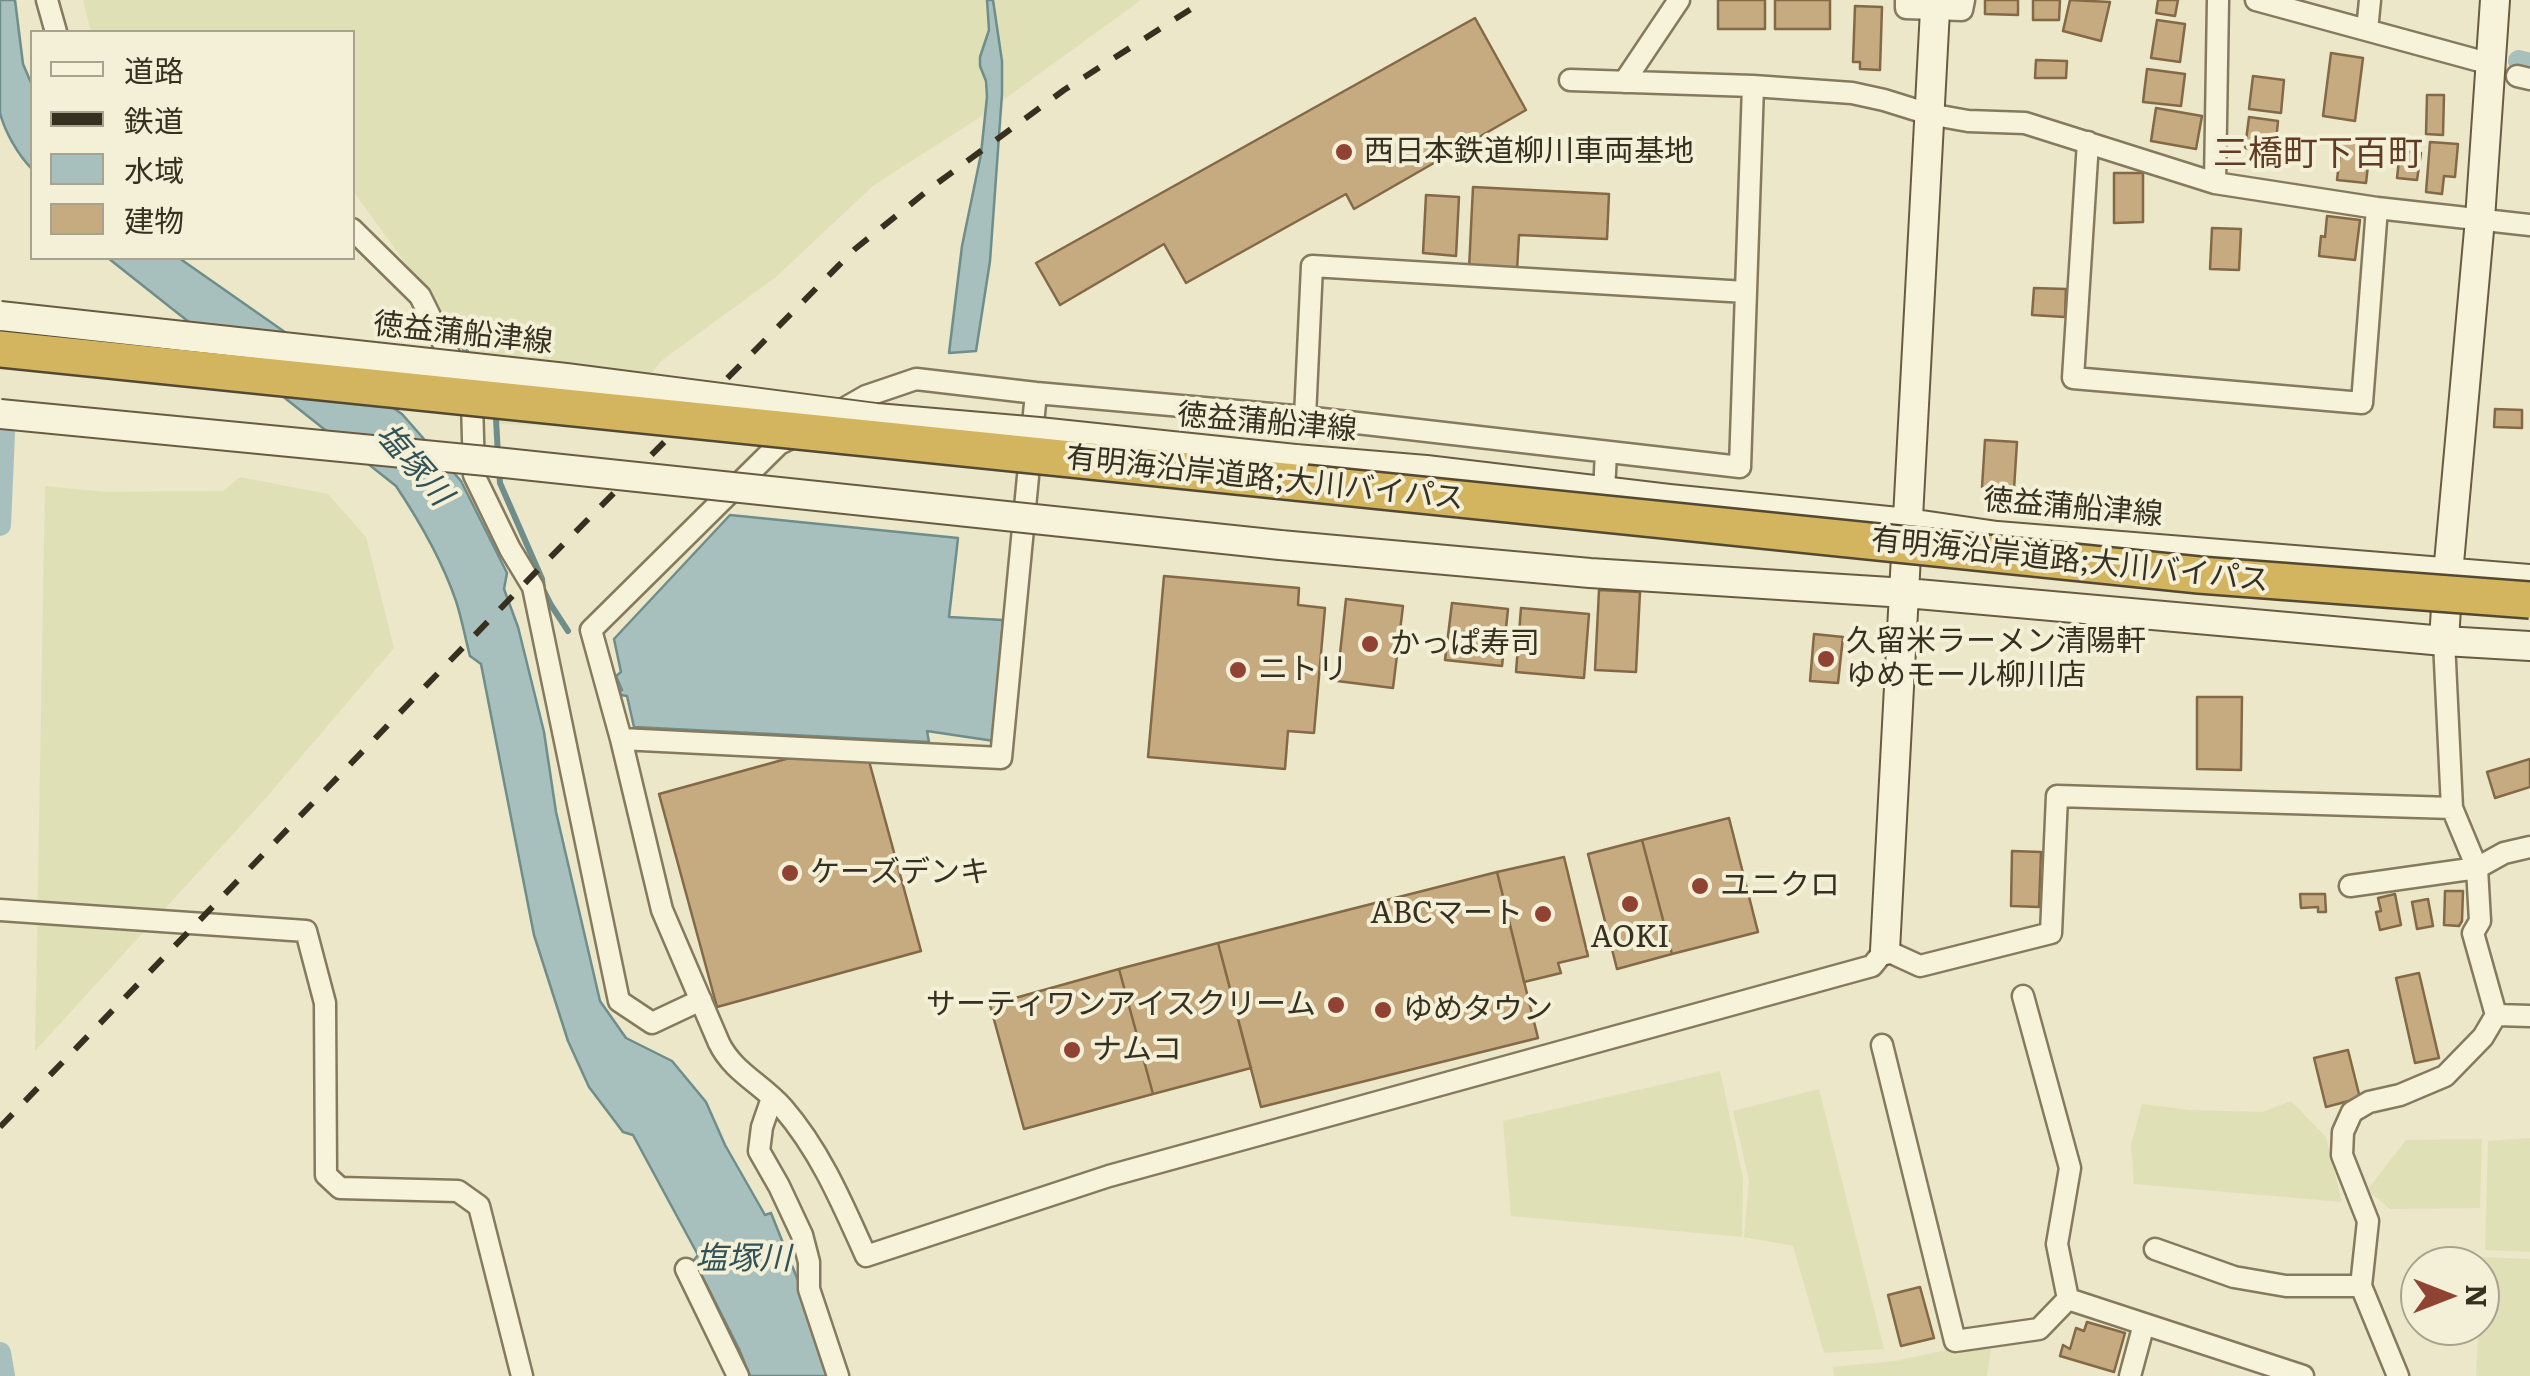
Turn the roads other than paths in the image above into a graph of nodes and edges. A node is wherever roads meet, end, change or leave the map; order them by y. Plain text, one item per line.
1 (48, 0) edge
2 (1680, 0) edge
3 (1906, 0) edge
4 (1964, 0) edge
5 (2218, 0) edge
6 (2256, 0) edge
7 (2370, 0) edge
8 (2495, 0) edge
9 (1935, 10) junction
10 (56, 30) edge
11 (2366, 30) junction
12 (2491, 64) junction
13 (1570, 80) dead end
14 (1624, 82) junction
15 (1753, 86) junction
16 (1929, 114) junction
17 (2088, 142) junction
18 (2215, 183) junction
19 (2377, 208) junction
20 (2480, 219) junction
21 (2530, 225) edge
22 (355, 232) edge
23 (1746, 292) junction
24 (0, 316) edge
25 (0, 349) edge
26 (1036, 393) junction
27 (0, 414) edge
28 (1306, 416) junction
29 (1606, 452) junction
30 (1604, 492) junction
31 (1908, 523) junction
32 (2448, 574) junction
33 (2530, 579) edge
34 (1906, 593) junction
35 (2530, 600) edge
36 (2444, 642) junction
37 (2530, 646) edge
38 (621, 739) junction
39 (2452, 808) junction
40 (2530, 847) edge
41 (2477, 868) junction
42 (2350, 886) dead end
43 (7, 910) edge
44 (1886, 950) junction
45 (2022, 996) dead end
46 (701, 1000) junction
47 (2496, 1015) junction
48 (2530, 1016) edge
49 (1882, 1046) dead end
50 (772, 1098) junction
51 (2155, 1249) dead end
52 (686, 1269) dead end
53 (2361, 1286) junction
54 (2068, 1299) junction
55 (2144, 1324) junction
56 (522, 1376) edge
57 (738, 1376) edge
58 (838, 1376) edge
59 (2130, 1376) edge
60 (2303, 1376) edge
61 (2398, 1376) edge

1 - 10 street
2 - 14 street
3 - 9 street
4 - 9 street
5 - 18 street
6 - 11 street
7 - 11 street
8 - 12 main road
9 - 16 main road
11 - 12 street
12 - 20 main road
13 - 14 street
14 - 15 street
15 - 16 street
15 - 23 street
16 - 17 street
16 - 31 main road
17 - 18 street
17 - 19 street
18 - 19 street
19 - 20 street
20 - 21 street
20 - 32 main road
22 - 46 street
23 - 28 street
23 - 29 street
24 - 30 main road, 徳益蒲船津線, bridge
25 - 35 highway, 有明海沿岸道路;大川バイパス, bridge
26 - 28 street
26 - 38 street
26 - 38 street
27 - 34 main road, bridge
28 - 29 street
29 - 30 street
30 - 31 main road, 徳益蒲船津線
31 - 32 main road, 徳益蒲船津線
31 - 34 main road
32 - 33 main road, 徳益蒲船津線
32 - 36 main road
34 - 36 main road
34 - 44 main road
36 - 37 main road
36 - 39 street
38 - 46 street
39 - 41 street
39 - 44 street
40 - 41 street
41 - 42 street
41 - 47 street
43 - 56 street
44 - 50 street
45 - 54 street
46 - 50 street
47 - 48 street
47 - 53 street
49 - 54 street
50 - 58 street
51 - 53 street
52 - 57 street
53 - 61 street
54 - 55 street
55 - 59 street
55 - 60 street

